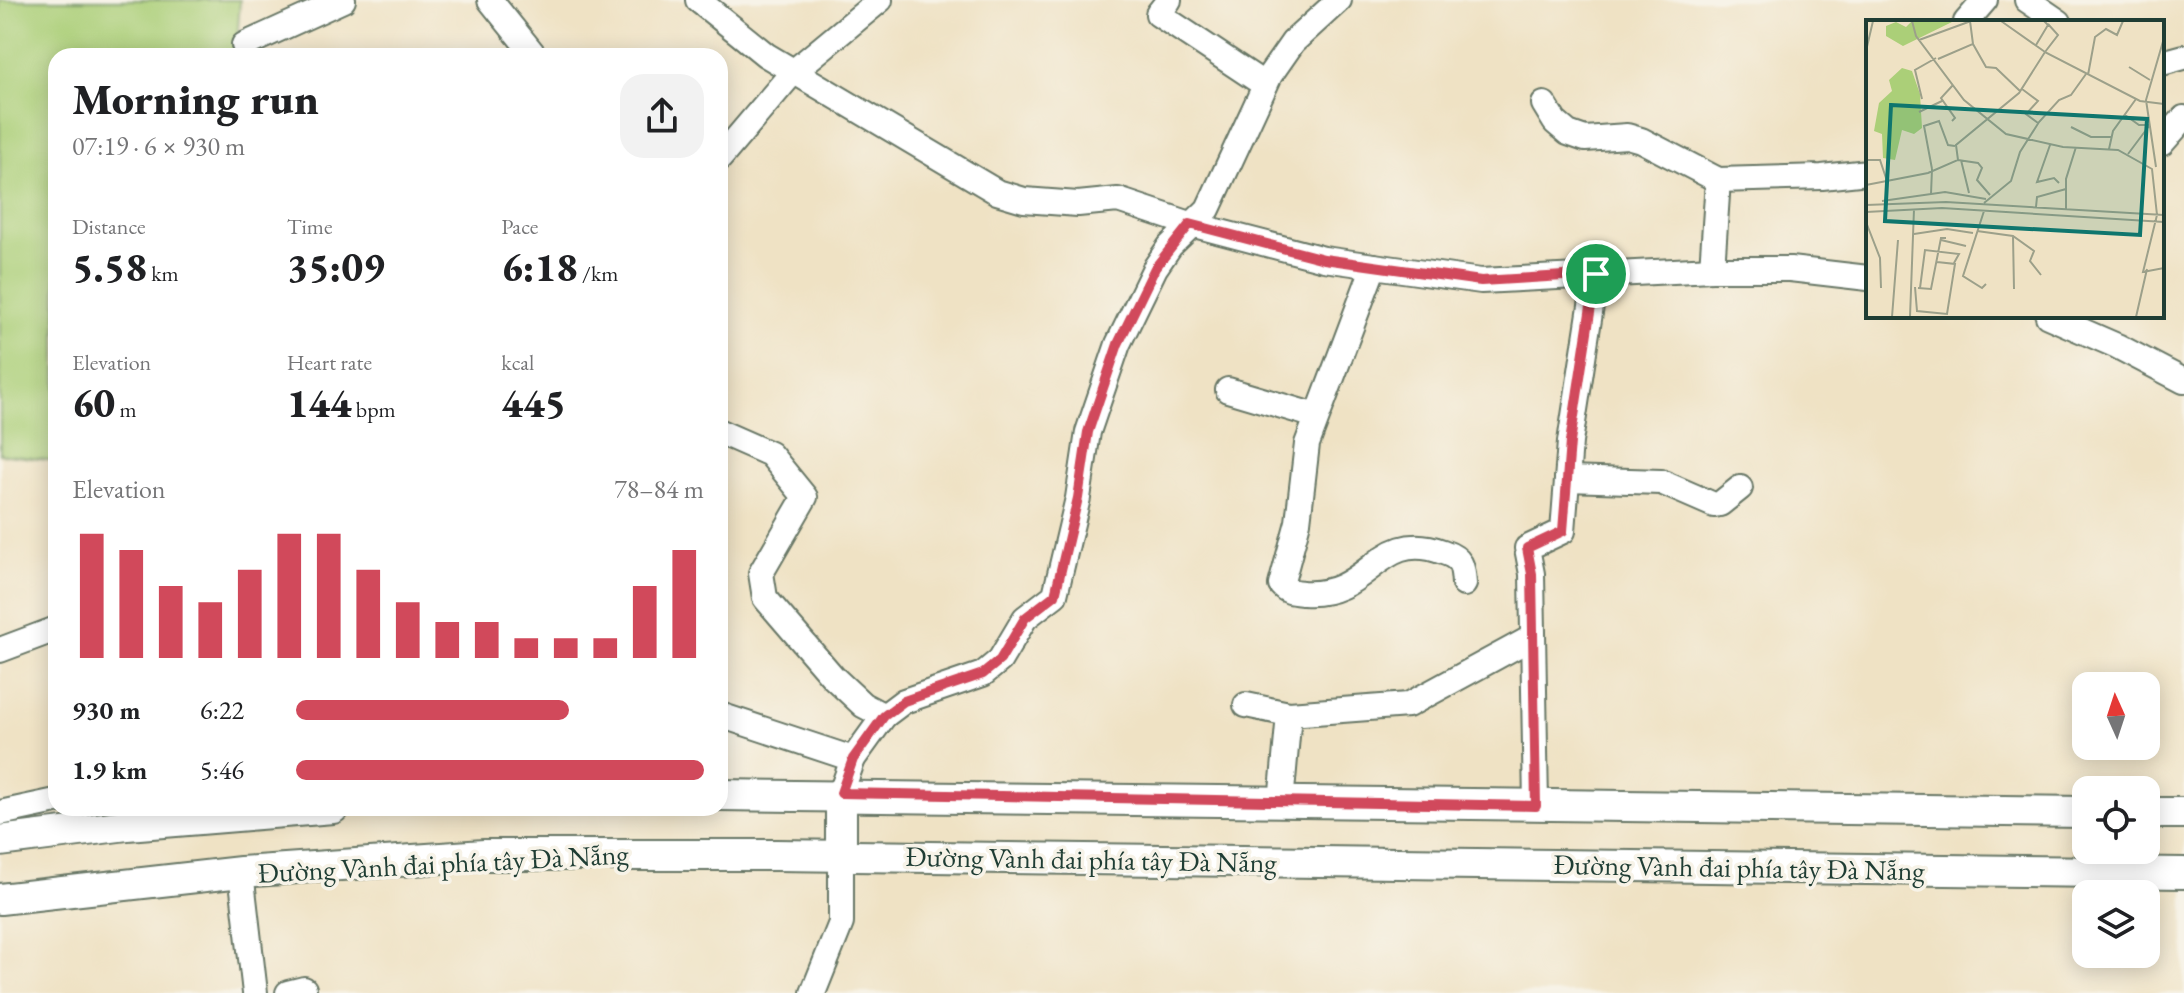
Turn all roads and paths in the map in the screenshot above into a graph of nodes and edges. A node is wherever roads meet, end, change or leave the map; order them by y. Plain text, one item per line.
1 (343, 0) edge
2 (490, 0) edge
3 (698, 0) edge
4 (880, 0) edge
5 (1169, 0) edge
6 (1339, 0) edge
7 (1985, 0) edge
8 (2027, 0) edge
9 (1968, 20) edge
10 (2056, 20) edge
11 (244, 45) dead end
12 (529, 48) edge
13 (2184, 57) edge
14 (2164, 62) edge
15 (793, 72) junction
16 (1265, 85) junction
17 (1544, 104) dead end
18 (2184, 118) edge
19 (2164, 141) edge
20 (728, 149) edge
21 (1866, 172) edge
22 (1718, 180) junction
23 (1190, 224) junction
24 (1374, 266) junction
25 (1712, 269) junction
26 (1596, 274) junction
27 (1866, 278) edge
28 (2053, 318) edge
29 (2184, 381) edge
30 (1228, 390) dead end
31 (1316, 416) junction
32 (728, 436) edge
33 (1567, 479) junction
34 (1740, 488) dead end
35 (1464, 584) dead end
36 (48, 631) edge
37 (1533, 637) junction
38 (2, 645) edge
39 (1246, 705) dead end
40 (1289, 714) junction
41 (884, 716) junction
42 (728, 718) edge
43 (853, 759) junction
44 (841, 793) junction
45 (728, 795) edge
46 (48, 803) edge
47 (1281, 803) junction
48 (1536, 806) junction
49 (2072, 812) edge
50 (0, 813) edge
51 (2160, 813) edge
52 (2184, 813) edge
53 (149, 816) edge
54 (126, 817) edge
55 (0, 841) edge
56 (841, 856) junction
57 (241, 872) junction
58 (2184, 873) edge
59 (0, 899) edge
60 (255, 993) edge
61 (813, 993) edge

1 - 11 street
2 - 12 street
3 - 15 street
4 - 15 street
5 - 16 street
6 - 16 street
7 - 9 street
8 - 10 street
13 - 14 street
15 - 20 street
15 - 23 street
16 - 23 street
17 - 22 street
18 - 19 street
21 - 22 street
22 - 25 street
23 - 24 street
23 - 41 street
24 - 26 street
24 - 31 street
25 - 26 street
25 - 27 street
26 - 33 street
28 - 29 street
30 - 31 street
31 - 35 street
32 - 41 street
33 - 34 street
33 - 37 street
36 - 38 street
37 - 40 street
37 - 48 street
39 - 40 street
40 - 47 street
41 - 43 street
42 - 43 street
43 - 44 street
44 - 45 main road, Đường Vành đai phía tây Đà Nẵng
44 - 47 main road, Đường Vành đai phía tây Đà Nẵng
44 - 56 main road
46 - 50 street
47 - 48 main road, Đường Vành đai phía tây Đà Nẵng
48 - 49 main road, Đường Vành đai phía tây Đà Nẵng
51 - 52 main road
53 - 54 main road, Đường Vành đai phía tây Đà Nẵng
54 - 55 main road, Đường Vành đai phía tây Đà Nẵng
56 - 57 main road, Đường Vành đai phía tây Đà Nẵng
56 - 58 main road, Đường Vành đai phía tây Đà Nẵng
56 - 61 street
57 - 59 main road, Đường Vành đai phía tây Đà Nẵng
57 - 60 street

